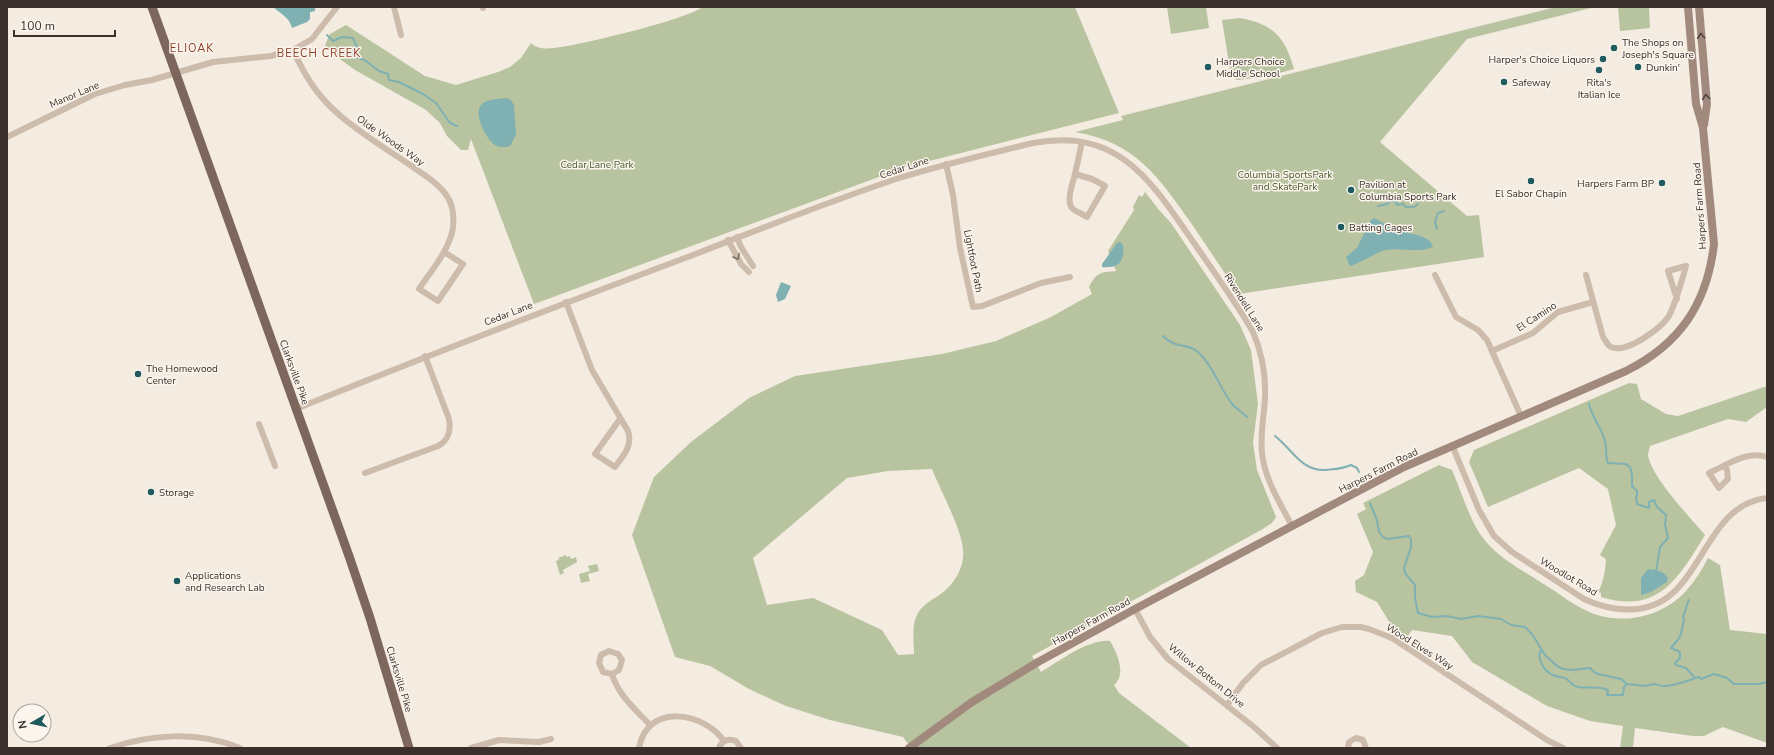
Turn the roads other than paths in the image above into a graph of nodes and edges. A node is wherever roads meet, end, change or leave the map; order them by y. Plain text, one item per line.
1 (152, 7) edge
2 (336, 7) edge
3 (394, 7) edge
4 (1688, 7) edge
5 (1698, 7) edge
6 (400, 35) dead end
7 (293, 50) junction
8 (176, 72) junction
9 (1703, 128) junction
10 (7, 136) edge
11 (1082, 142) junction
12 (946, 164) junction
13 (1075, 174) junction
14 (737, 237) junction
15 (728, 240) junction
16 (444, 252) junction
17 (753, 266) dead end
18 (749, 272) dead end
19 (1435, 275) dead end
20 (1586, 275) dead end
21 (1070, 277) dead end
22 (1676, 299) junction
23 (566, 302) junction
24 (1593, 302) junction
25 (1492, 351) junction
26 (425, 356) junction
27 (296, 409) junction
28 (1521, 416) junction
29 (620, 419) junction
30 (260, 424) dead end
31 (1452, 446) junction
32 (1767, 457) edge
33 (275, 466) dead end
34 (1724, 466) dead end
35 (365, 473) dead end
36 (1767, 498) edge
37 (1292, 526) junction
38 (1135, 609) junction
39 (612, 674) dead end
40 (1227, 705) junction
41 (650, 725) junction
42 (551, 739) dead end
43 (724, 741) junction
44 (110, 748) edge
45 (240, 748) edge
46 (409, 748) edge
47 (471, 748) edge
48 (639, 748) edge
49 (719, 748) edge
50 (741, 748) edge
51 (908, 748) edge
52 (1277, 748) edge
53 (1348, 748) edge
54 (1366, 748) edge
55 (1563, 748) edge

1 - 8 main road, Clarksville Pike
2 - 7 street, Manor Lane
3 - 6 street
4 - 9 main road, Harpers Farm Road
9 -> 5 main road, Harpers Farm Road
7 - 8 street, Manor Lane
7 - 16 street, Olde Woods Way
8 - 10 street, Manor Lane
8 - 27 main road, Clarksville Pike
9 - 28 main road, Harpers Farm Road
11 - 12 street, Cedar Lane
11 - 13 street
11 - 37 street, Rivendell Lane
12 - 14 street, Cedar Lane
12 - 21 street, Lightfoot Path
13 - 13 street
14 - 15 street, Cedar Lane
14 - 17 street
15 -> 18 street
15 - 23 street, Cedar Lane
16 - 16 street, Olde Woods Way
19 - 25 street
20 - 24 street
22 - 22 street
22 - 24 street
23 - 26 street, Cedar Lane
23 - 29 street
24 - 25 street, El Camino
25 - 28 street
26 - 27 street, Cedar Lane
26 - 35 street
27 - 46 main road, Clarksville Pike
28 - 31 main road, Harpers Farm Road
29 - 29 street
30 - 33 street
31 - 36 street, Woodlot Road
31 - 37 main road, Harpers Farm Road
32 - 34 street
37 - 38 main road, Harpers Farm Road
38 - 40 street, Willow Bottom Drive
38 - 51 main road, Harpers Farm Road
39 - 41 street
40 - 52 street, Willow Bottom Drive
40 - 55 street, Wood Elves Way
41 - 43 street
41 - 48 street
42 - 47 street
43 - 49 street
43 - 50 street
44 - 45 street
53 - 54 street

